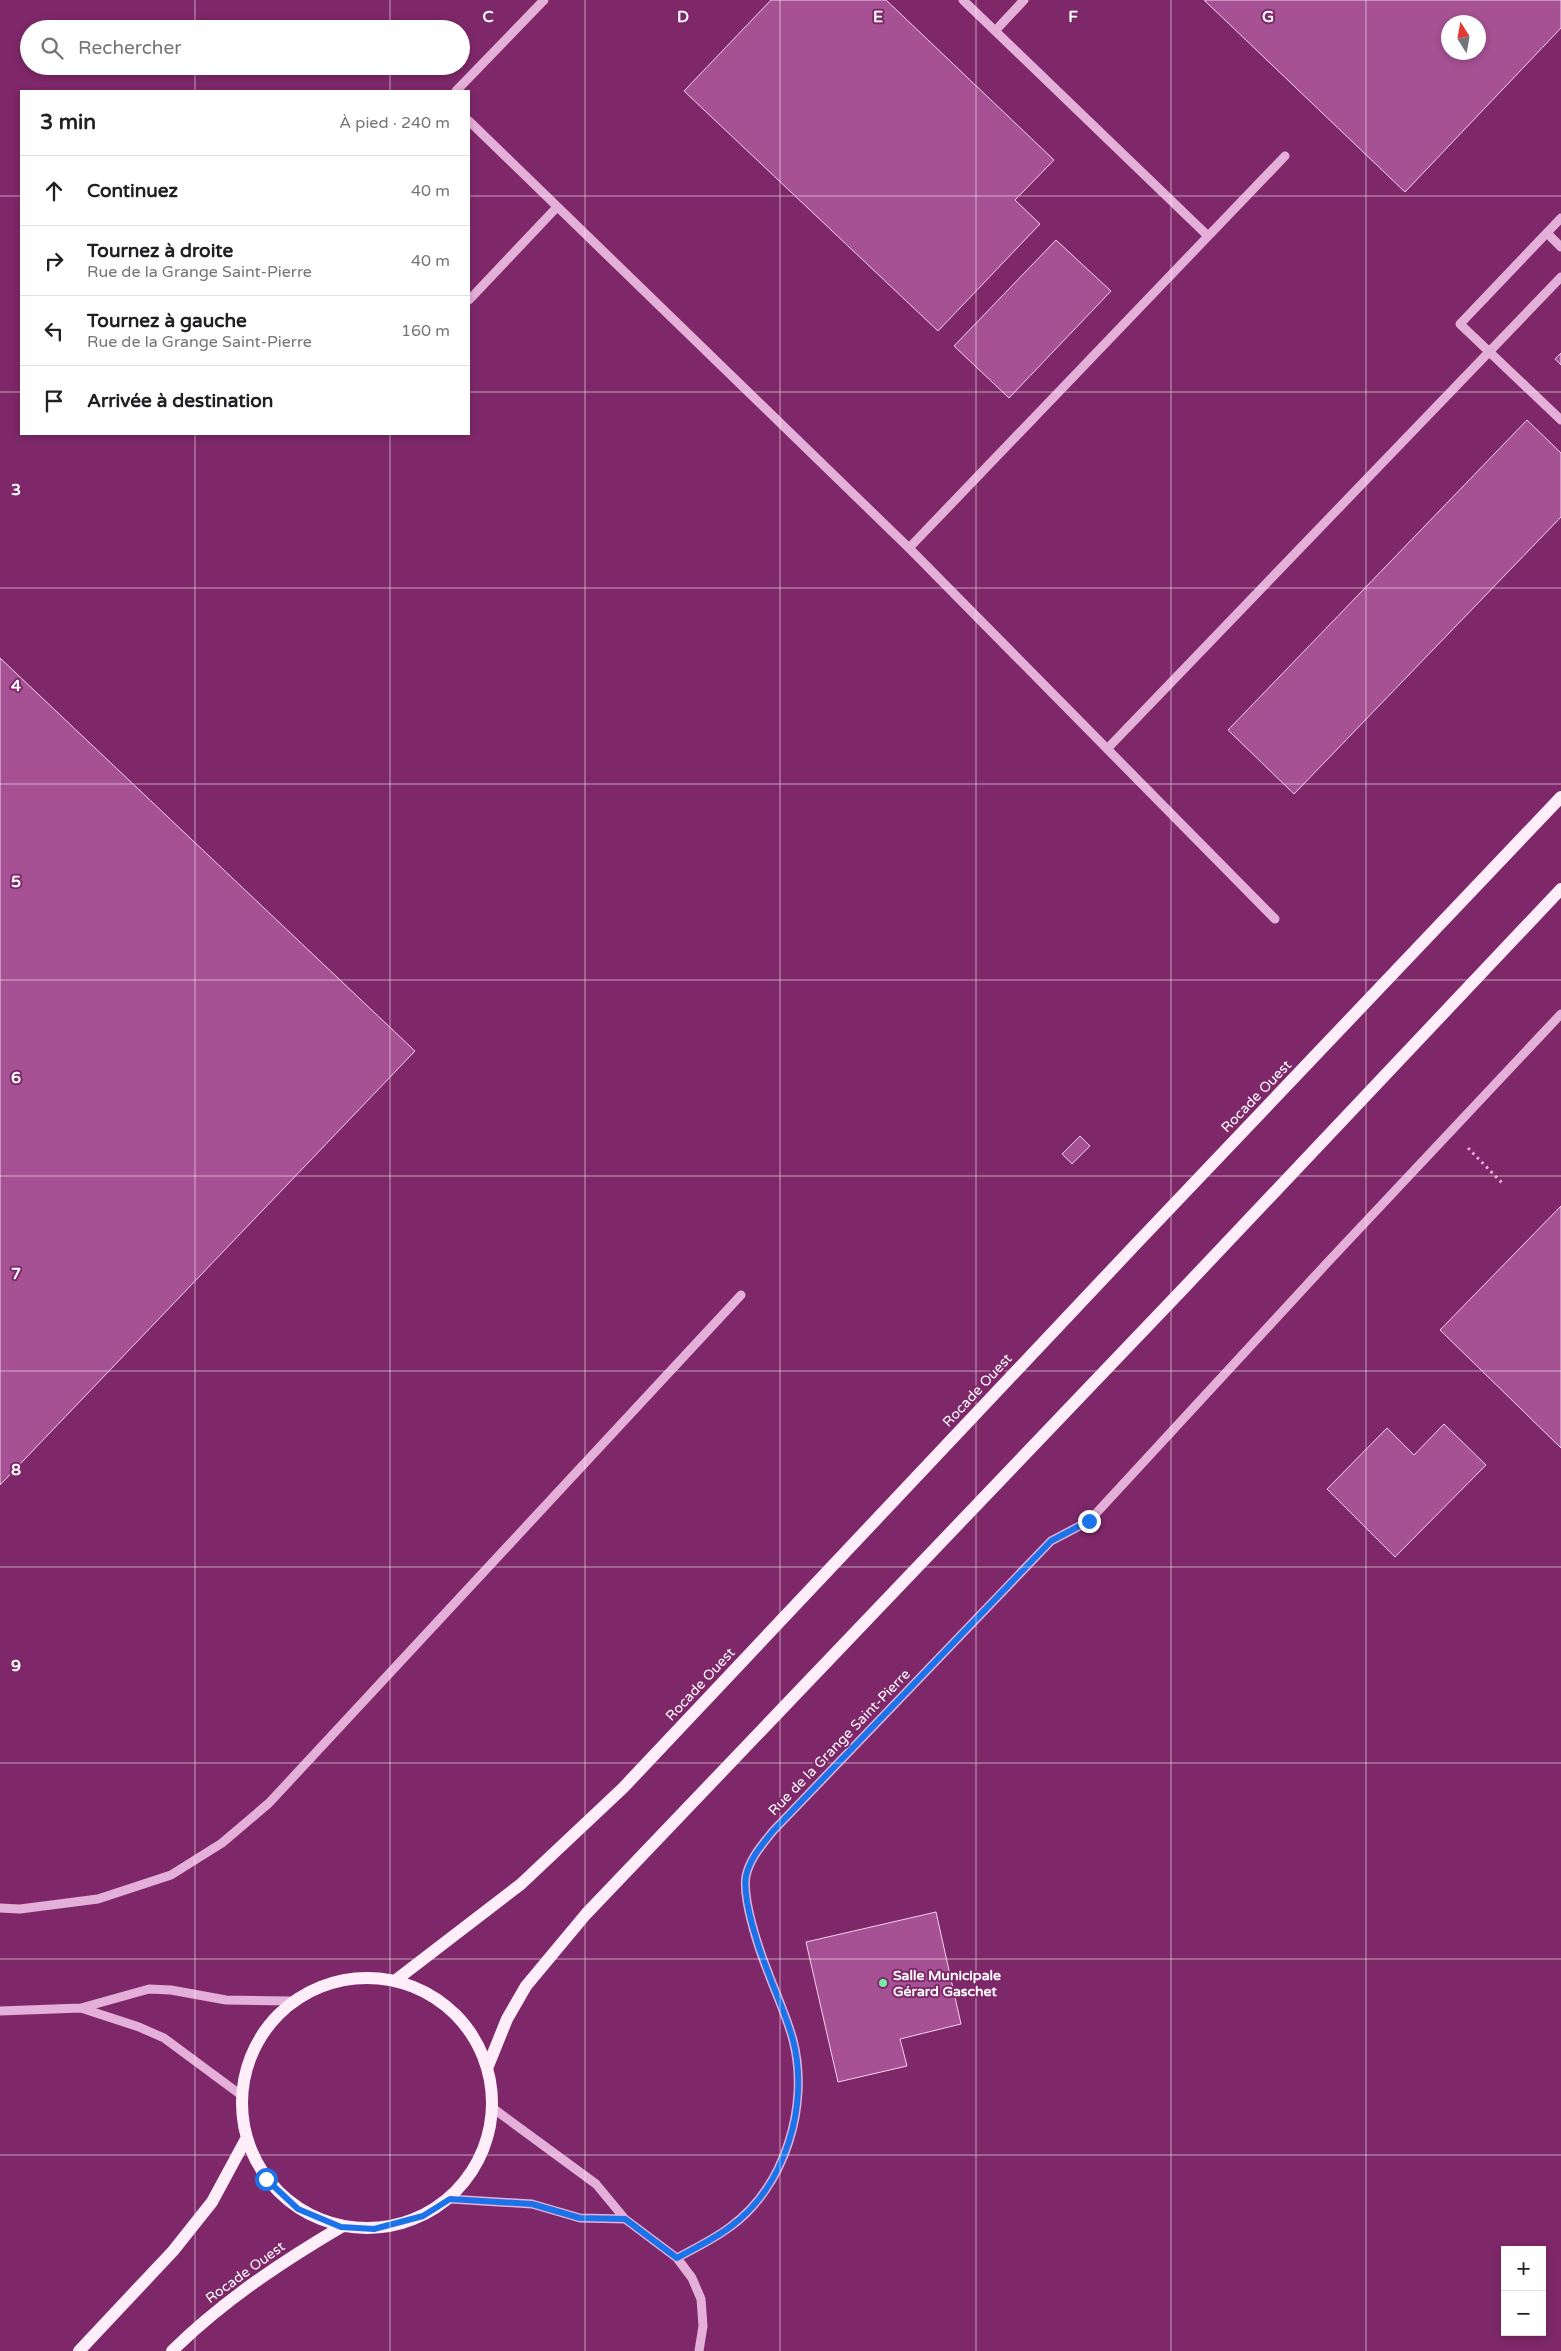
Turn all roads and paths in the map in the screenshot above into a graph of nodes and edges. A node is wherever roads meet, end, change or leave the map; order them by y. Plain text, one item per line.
1 (544, 0) edge
2 (963, 0) edge
3 (1024, 0) edge
4 (995, 31) junction
5 (457, 90) edge
6 (470, 122) edge
7 (1285, 156) dead end
8 (557, 207) junction
9 (1561, 218) edge
10 (1547, 233) junction
11 (1208, 236) junction
12 (1561, 247) edge
13 (1561, 277) edge
14 (470, 299) edge
15 (1489, 352) junction
16 (1561, 420) edge
17 (909, 548) junction
18 (1107, 749) junction
19 (1561, 797) edge
20 (1561, 889) edge
21 (1275, 919) dead end
22 (1561, 1014) edge
23 (1451, 1131) junction
24 (1504, 1185) dead end
25 (741, 1295) dead end
26 (0, 1908) edge
27 (396, 1980) junction
28 (293, 2001) junction
29 (81, 2008) junction
30 (0, 2011) edge
31 (488, 2066) junction
32 (241, 2095) junction
33 (494, 2109) junction
34 (246, 2139) junction
35 (450, 2199) junction
36 (625, 2219) junction
37 (341, 2227) junction
38 (677, 2258) junction
39 (79, 2351) edge
40 (172, 2351) edge
41 (699, 2351) edge

1 - 5 street
2 - 4 street
3 - 4 street
4 - 11 street
6 - 8 street
7 - 11 street
8 - 14 street
8 - 17 street
9 - 10 street
10 - 12 street
10 - 15 street
11 - 17 street
13 - 15 street
15 - 16 street
15 - 18 street
17 - 18 street
18 - 21 street
19 - 27 main road, Rocade Ouest
20 - 31 main road
22 - 23 street, Rue de la Grange Saint-Pierre
23 - 24 path
23 - 38 street, Rue de la Grange Saint-Pierre
25 - 26 street
27 - 28 main road
27 - 31 main road
28 - 29 street
28 - 32 main road
29 - 30 street
29 - 32 street
31 - 33 main road
32 - 34 main road
33 - 35 main road
33 - 36 street
34 - 37 main road
34 - 39 main road
35 - 36 street
35 - 37 main road
36 - 38 street
37 - 40 main road, Rocade Ouest
38 - 41 street

